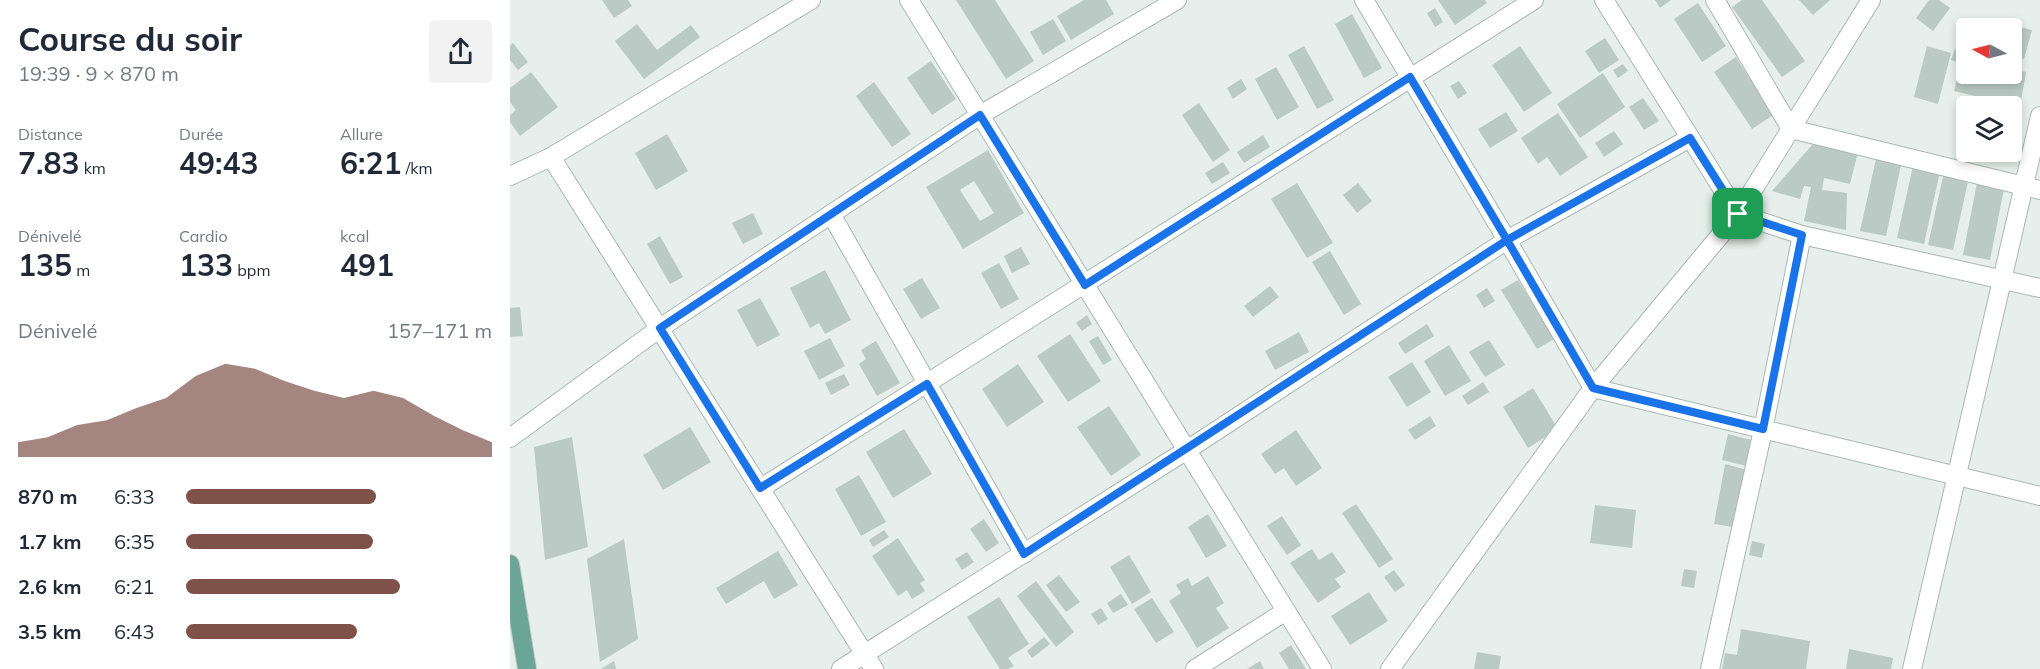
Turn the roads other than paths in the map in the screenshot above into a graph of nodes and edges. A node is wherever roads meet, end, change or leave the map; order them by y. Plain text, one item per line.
1 (811, 0) edge
2 (909, 0) edge
3 (1177, 0) edge
4 (1364, 0) edge
5 (1534, 0) edge
6 (1604, 0) edge
7 (1714, 0) edge
8 (1871, 0) edge
9 (1410, 77) junction
10 (980, 115) junction
11 (2040, 116) edge
12 (1791, 129) junction
13 (1690, 138) junction
14 (552, 157) junction
15 (510, 176) edge
16 (2031, 188) edge
17 (831, 214) junction
18 (1738, 214) junction
19 (1802, 235) junction
20 (1507, 240) junction
21 (2002, 280) junction
22 (1085, 285) junction
23 (2040, 288) edge
24 (660, 328) junction
25 (927, 384) junction
26 (1593, 388) junction
27 (1763, 429) junction
28 (510, 438) edge
29 (1187, 450) junction
30 (1958, 477) junction
31 (760, 488) junction
32 (2040, 496) edge
33 (1024, 554) junction
34 (510, 564) edge
35 (1286, 611) junction
36 (870, 662) edge
37 (527, 669) edge
38 (841, 669) edge
39 (1195, 669) edge
40 (1322, 669) edge
41 (1390, 669) edge
42 (1710, 669) edge
43 (1912, 669) edge

1 - 14 street
2 - 10 street
3 - 10 street
4 - 9 street
5 - 9 street
6 - 13 street
7 - 12 street
8 - 12 street
9 - 20 street
9 - 22 street
10 - 17 street
10 - 22 street
11 - 16 street
12 - 16 street
12 - 18 street
13 - 18 street
13 - 20 street
14 - 15 street
14 - 24 street
16 - 21 street
17 - 24 street
17 - 25 street
18 - 19 street
18 - 26 street
19 - 21 street
19 - 27 street
20 - 26 street
20 - 29 street
21 - 23 street
21 - 30 street
22 - 25 street
22 - 29 street
24 - 28 street
24 - 31 street
25 - 31 street
25 - 33 street
26 - 27 street
26 - 41 street
27 - 30 street
27 - 42 street
29 - 33 street
29 - 35 street
30 - 32 street
30 - 43 street
31 - 36 street
33 - 36 street
34 - 37 main road
35 - 39 street
35 - 40 street
36 - 38 street

